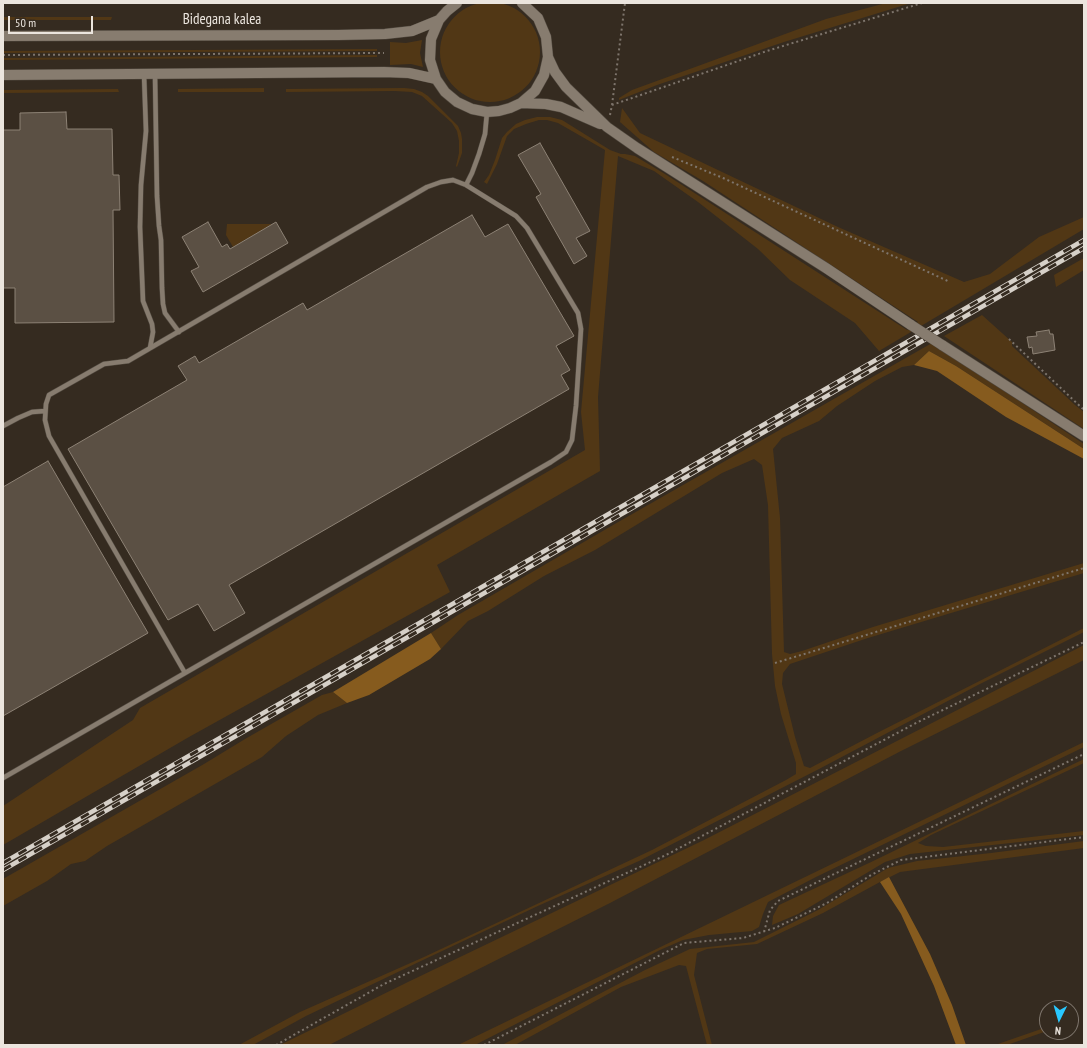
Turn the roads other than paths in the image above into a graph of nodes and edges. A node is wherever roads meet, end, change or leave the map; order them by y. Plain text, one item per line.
1 (456, 3) edge
2 (522, 3) edge
3 (439, 20) junction
4 (3, 36) edge
5 (548, 57) junction
6 (144, 74) junction
7 (155, 74) junction
8 (3, 75) edge
9 (436, 79) junction
10 (521, 103) junction
11 (487, 112) junction
12 (607, 127) junction
13 (466, 185) junction
14 (179, 332) junction
15 (150, 348) junction
16 (45, 411) junction
17 (3, 426) edge
18 (1084, 436) edge
19 (185, 673) junction
20 (3, 778) edge

1 - 3 street
2 - 5 street
3 - 4 street, Bidegana kalea
3 - 9 street
5 - 10 street
5 - 12 street
6 - 7 street
6 - 8 street
6 - 15 lane
7 - 9 street
7 - 14 lane
9 - 11 street
10 - 11 street
10 - 12 street
11 - 13 lane
12 - 18 street, bridge
13 - 14 lane
13 - 19 lane
14 - 15 lane
15 - 16 lane
16 - 17 lane
16 - 19 lane
19 - 20 lane

